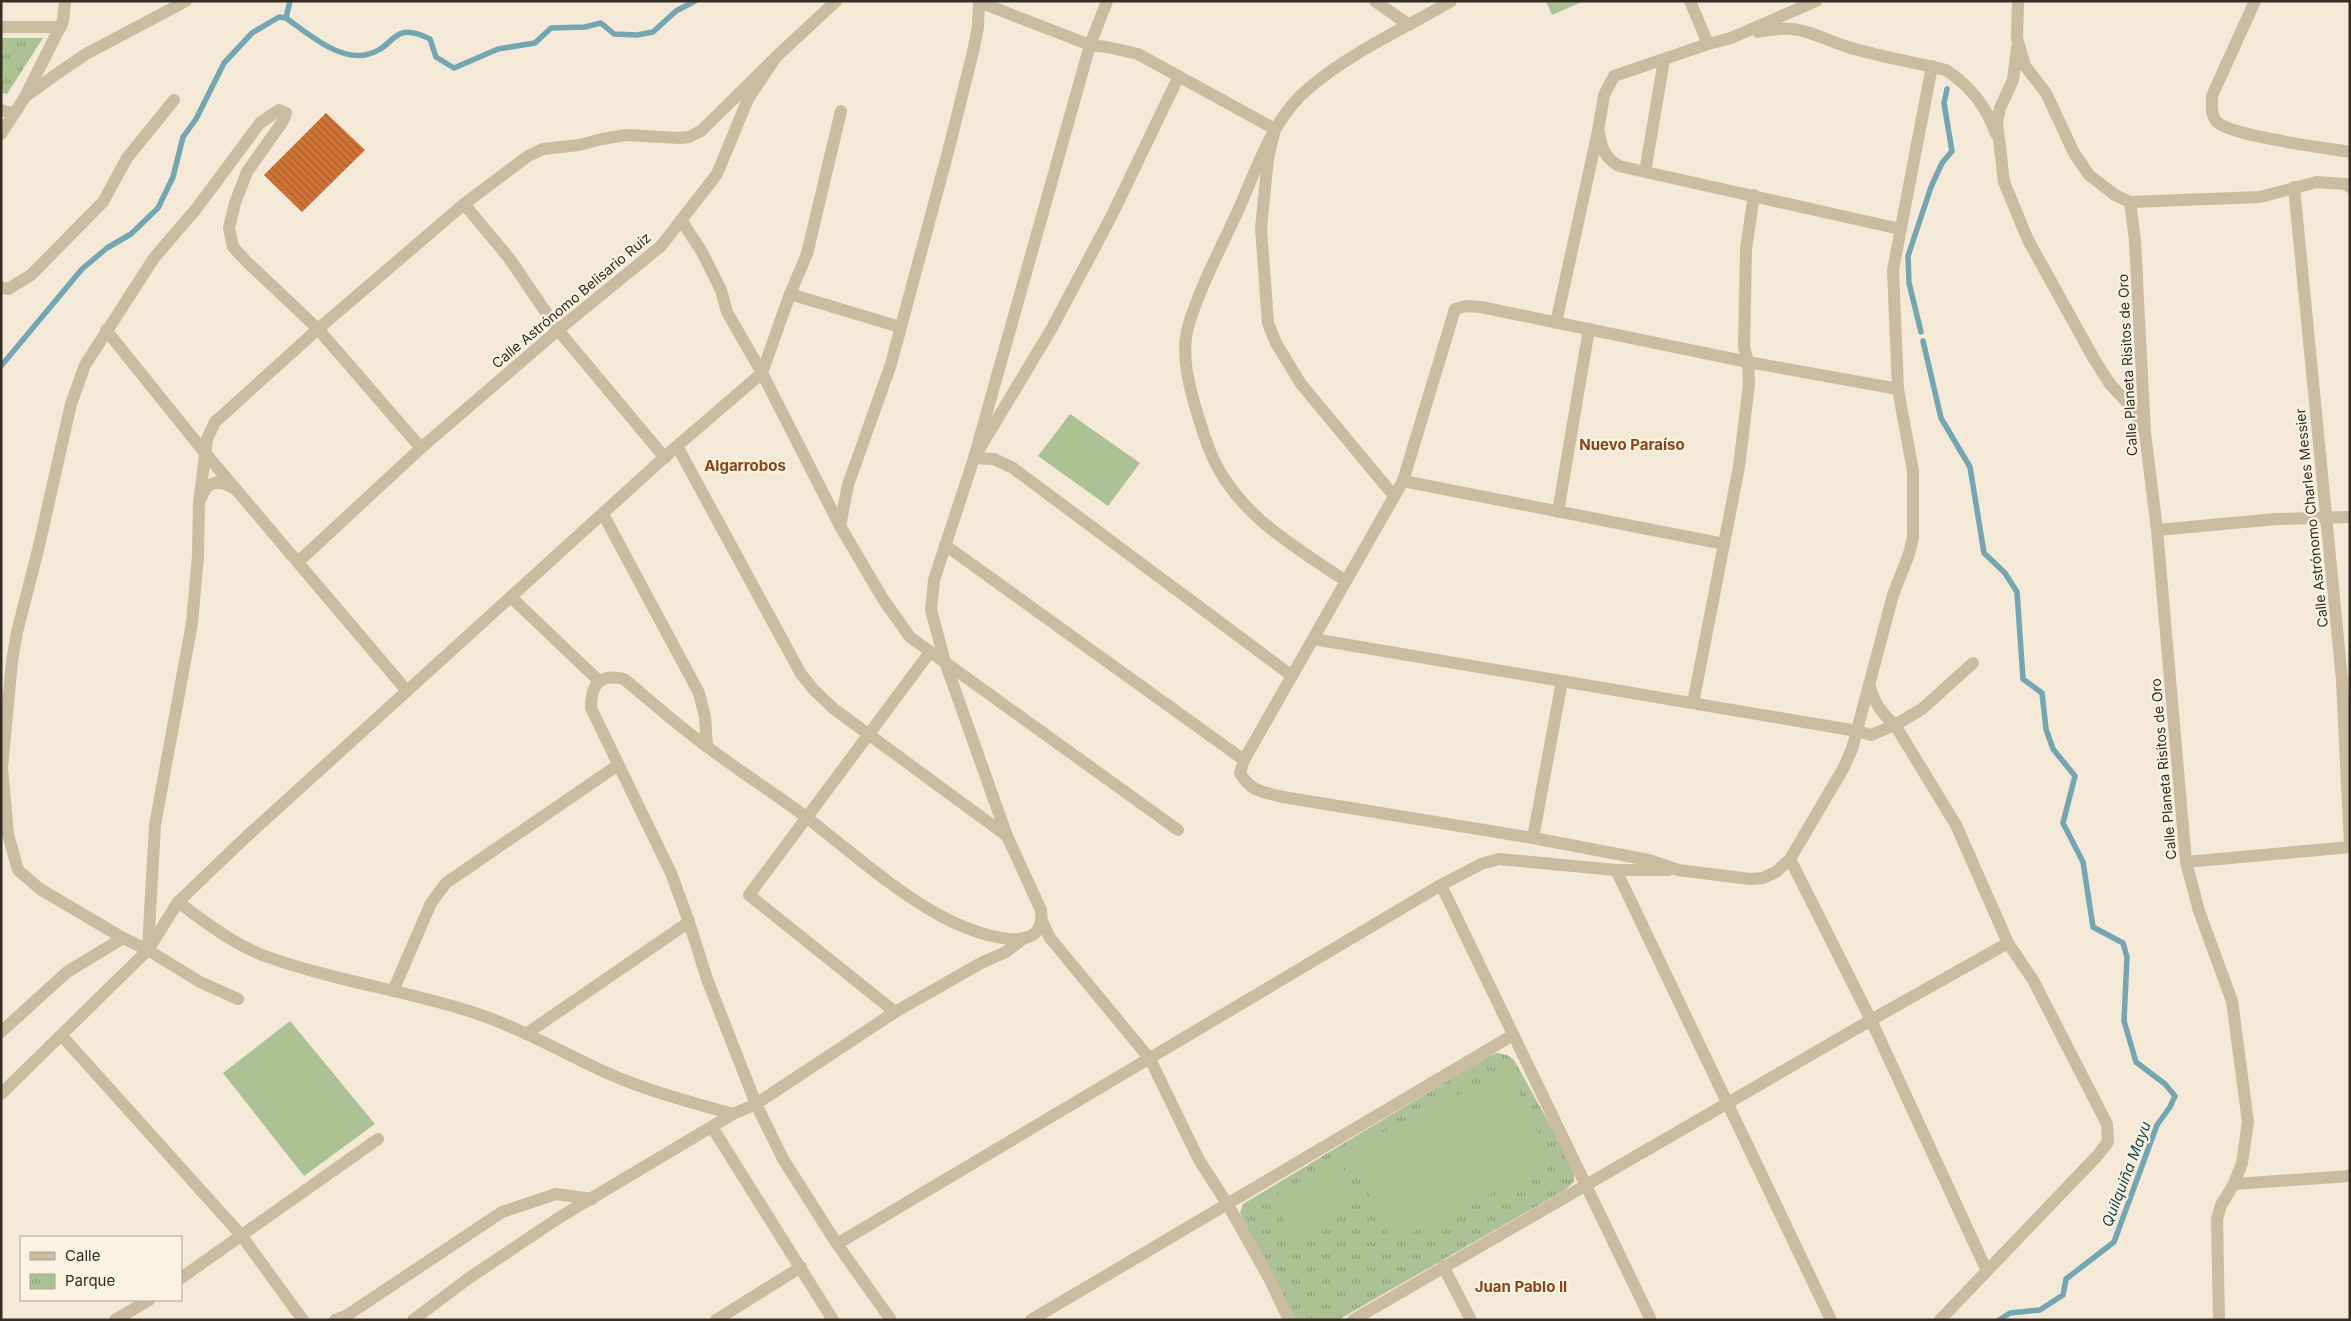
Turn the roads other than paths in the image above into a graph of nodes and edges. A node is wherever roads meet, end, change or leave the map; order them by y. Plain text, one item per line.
1 (65, 1) edge
2 (186, 1) edge
3 (836, 1) edge
4 (1107, 1) edge
5 (1375, 1) edge
6 (1452, 1) edge
7 (1690, 1) edge
8 (1816, 1) edge
9 (2018, 1) edge
10 (2255, 1) edge
11 (1409, 25) junction
12 (1, 27) edge
13 (60, 27) junction
14 (1732, 38) junction
15 (2018, 38) junction
16 (1708, 44) junction
17 (1090, 46) junction
18 (776, 57) junction
19 (1664, 60) junction
20 (1932, 66) junction
21 (1178, 78) junction
22 (25, 97) junction
23 (174, 100) dead end
24 (1, 110) edge
25 (841, 111) dead end
26 (14, 114) junction
27 (1275, 129) junction
28 (1598, 131) junction
29 (1, 134) edge
30 (1999, 144) junction
31 (2350, 152) edge
32 (1645, 172) junction
33 (2294, 187) junction
34 (2350, 187) edge
35 (1754, 195) junction
36 (2130, 202) junction
37 (464, 204) junction
38 (681, 220) junction
39 (1900, 230) junction
40 (1, 287) edge
41 (790, 294) junction
42 (1556, 323) junction
43 (900, 327) junction
44 (318, 329) junction
45 (106, 330) junction
46 (558, 330) junction
47 (1589, 330) junction
48 (1748, 362) junction
49 (762, 372) junction
50 (1898, 389) junction
51 (2145, 433) junction
52 (677, 446) junction
53 (421, 448) junction
54 (205, 454) junction
55 (665, 458) junction
56 (974, 458) junction
57 (1403, 481) junction
58 (236, 490) junction
59 (1394, 496) junction
60 (199, 503) junction
61 (1558, 512) junction
62 (603, 514) junction
63 (2326, 516) junction
64 (2350, 516) edge
65 (840, 526) junction
66 (2156, 530) junction
67 (1724, 544) junction
68 (946, 545) junction
69 (298, 562) junction
70 (1346, 581) junction
71 (511, 597) junction
72 (1313, 639) junction
73 (930, 652) junction
74 (945, 662) junction
75 (1973, 663) dead end
76 (1292, 676) junction
77 (599, 681) junction
78 (1562, 681) junction
79 (1869, 683) junction
80 (407, 691) junction
81 (1693, 703) junction
82 (1895, 725) junction
83 (1857, 730) junction
84 (869, 733) junction
85 (708, 747) junction
86 (1244, 760) junction
87 (618, 765) junction
88 (807, 818) junction
89 (1178, 830) dead end
90 (1007, 836) junction
91 (1533, 838) junction
92 (2350, 846) edge
93 (1790, 859) junction
94 (2186, 862) junction
95 (1616, 870) junction
96 (1678, 870) junction
97 (1441, 886) junction
98 (178, 902) junction
99 (1042, 921) junction
100 (690, 922) junction
101 (1026, 936) junction
102 (123, 938) junction
103 (2008, 943) junction
104 (148, 950) junction
105 (393, 992) junction
106 (238, 999) dead end
107 (895, 1012) junction
108 (1871, 1020) junction
109 (1, 1032) edge
110 (526, 1034) junction
111 (1513, 1035) junction
112 (62, 1036) junction
113 (1150, 1059) junction
114 (1, 1094) edge
115 (756, 1104) junction
116 (1727, 1104) junction
117 (733, 1114) junction
118 (712, 1126) junction
119 (378, 1139) dead end
120 (2350, 1176) edge
121 (2234, 1184) junction
122 (1586, 1186) junction
123 (592, 1199) junction
124 (1228, 1205) junction
125 (240, 1235) junction
126 (837, 1244) junction
127 (1443, 1266) junction
128 (801, 1268) junction
129 (1986, 1269) junction
130 (182, 1277) edge
131 (147, 1301) edge
132 (114, 1320) edge
133 (303, 1320) edge
134 (335, 1320) edge
135 (413, 1320) edge
136 (716, 1320) edge
137 (833, 1320) edge
138 (891, 1320) edge
139 (1031, 1320) edge
140 (1289, 1320) edge
141 (1353, 1320) edge
142 (1471, 1320) edge
143 (1651, 1320) edge
144 (1831, 1320) edge
145 (1940, 1320) edge
146 (2219, 1320) edge

1 - 13 street
2 - 22 street
3 - 18 street, Calle Astrónomo Belisario Ruiz
4 - 17 street
5 - 11 street
6 - 11 street
7 - 16 street
8 - 14 street
9 - 15 street
10 - 31 street
11 - 27 street
12 - 13 street
13 - 22 street
14 - 16 street
14 - 20 street
15 - 30 street
15 - 36 street
16 - 19 street
17 - 21 street
17 - 43 street
17 - 56 street
18 - 37 street
18 - 38 street, Calle Astrónomo Belisario Ruiz
19 - 28 street
19 - 32 street
20 - 30 street
20 - 39 street
21 - 27 street
21 - 56 street
22 - 26 street
23 - 40 street
24 - 26 street
25 - 41 street
26 - 29 street
27 - 59 street
27 - 70 street
28 - 32 street
28 - 42 street
30 - 51 street
32 - 35 street
33 - 34 street
33 - 36 street
33 - 63 street, Calle Astrónomo Charles Messier
35 - 39 street
35 - 48 street
36 - 51 street, Calle Planeta Risitos de Oro
37 - 44 street
37 - 46 street
38 - 46 street, Calle Astrónomo Belisario Ruiz
38 - 49 street
39 - 50 street
41 - 43 street
41 - 49 street
42 - 47 street
42 - 57 street
43 - 65 street
44 - 45 street
44 - 53 street
44 - 54 street
45 - 54 street
45 - 102 street
46 - 53 street, Calle Astrónomo Belisario Ruiz
46 - 55 street
47 - 48 street
47 - 61 street
48 - 50 street
48 - 67 street
49 - 52 street
49 - 65 street
50 - 79 street
51 - 66 street, Calle Planeta Risitos de Oro
52 - 55 street
52 - 84 street
53 - 69 street, Calle Astrónomo Belisario Ruiz
54 - 58 street
54 - 60 street
55 - 62 street
56 - 68 street
56 - 76 street
57 - 59 street
57 - 61 street
58 - 60 street
58 - 69 street
59 - 70 street
60 - 104 street
61 - 67 street
62 - 71 street
62 - 85 street
63 - 64 street
63 - 66 street
63 - 92 street, Calle Astrónomo Charles Messier
65 - 73 street
66 - 94 street, Calle Planeta Risitos de Oro
67 - 81 street
68 - 74 street
68 - 86 street
69 - 80 street
70 - 72 street
71 - 77 street
71 - 80 street
72 - 76 street
72 - 78 street
73 - 74 street
73 - 84 street
74 - 89 street
74 - 90 street
75 - 82 street
76 - 86 street
77 - 85 street
77 - 87 street
78 - 81 street
78 - 91 street
79 - 82 street
79 - 83 street
80 - 98 street
81 - 83 street
82 - 83 street
82 - 103 street
83 - 93 street
84 - 88 street
84 - 90 street
85 - 88 street
86 - 91 street
87 - 100 street
87 - 105 street
88 - 101 street
88 - 107 street
90 - 99 street
91 - 96 street
92 - 94 street
93 - 96 street
93 - 108 street
94 - 121 street, Calle Planeta Risitos de Oro
95 - 96 street
95 - 97 street
95 - 116 street
97 - 111 street
97 - 113 street
98 - 104 street
98 - 105 street
99 - 101 street
99 - 113 street
100 - 110 street
100 - 115 street
101 - 107 street
102 - 104 street
102 - 109 street
103 - 108 street
103 - 129 street
104 - 106 street
104 - 112 street
105 - 110 street
107 - 115 street
108 - 116 street
108 - 129 street
110 - 117 street
111 - 122 street
111 - 124 street
112 - 114 street
112 - 125 street
113 - 124 street
113 - 126 street
115 - 117 street
115 - 126 street
116 - 122 street
116 - 144 street
117 - 118 street
118 - 123 street
118 - 128 street
119 - 125 street
120 - 121 street
121 - 146 street, Calle Planeta Risitos de Oro
122 - 127 street
122 - 143 street
123 - 134 street
123 - 135 street
124 - 139 street
124 - 140 street
125 - 130 street
125 - 133 street
126 - 138 street
127 - 141 street
127 - 142 street
128 - 136 street
128 - 137 street
129 - 145 street
131 - 132 street

